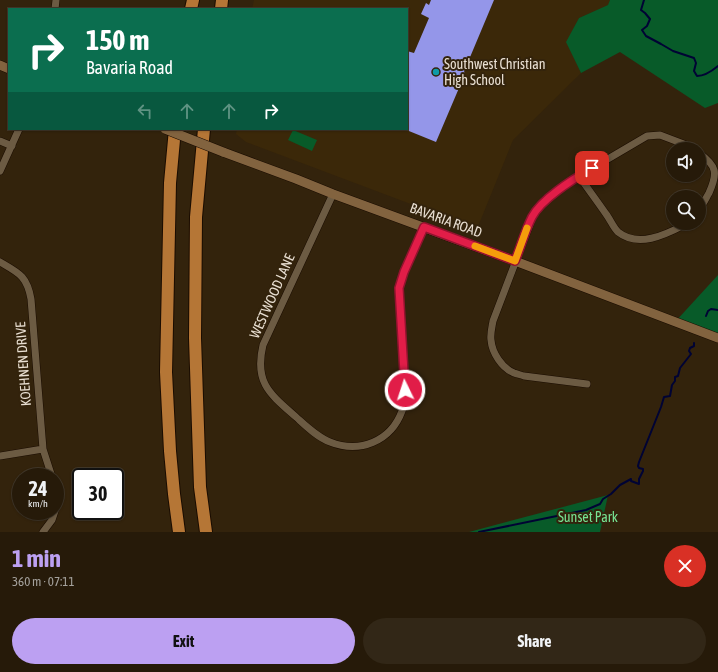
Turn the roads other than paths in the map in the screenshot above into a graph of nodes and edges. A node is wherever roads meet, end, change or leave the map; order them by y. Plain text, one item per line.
1 (19, 130) edge
2 (167, 130) edge
3 (175, 130) edge
4 (204, 130) edge
5 (0, 141) edge
6 (678, 142) edge
7 (12, 146) junction
8 (706, 158) edge
9 (0, 171) edge
10 (579, 176) junction
11 (333, 194) junction
12 (706, 198) edge
13 (424, 227) junction
14 (675, 230) edge
15 (515, 261) junction
16 (0, 262) edge
17 (718, 338) edge
18 (587, 384) dead end
19 (43, 449) junction
20 (0, 456) edge
21 (49, 468) edge
22 (52, 520) edge
23 (43, 532) edge
24 (179, 532) edge
25 (206, 532) edge

1 - 7 street
2 - 11 street, BAVARIA ROAD, bridge
3 - 24 highway
4 - 25 highway
5 - 7 street
6 - 10 street
7 - 9 street
8 - 12 street
10 - 14 street
10 - 15 street
11 - 13 street, BAVARIA ROAD
11 - 13 street, WESTWOOD LANE
13 - 15 street, BAVARIA ROAD
15 - 17 street, BAVARIA ROAD
15 - 18 street
16 - 19 street, KOEHNEN DRIVE
19 - 20 street
19 - 21 street, KOEHNEN DRIVE
22 - 23 street

